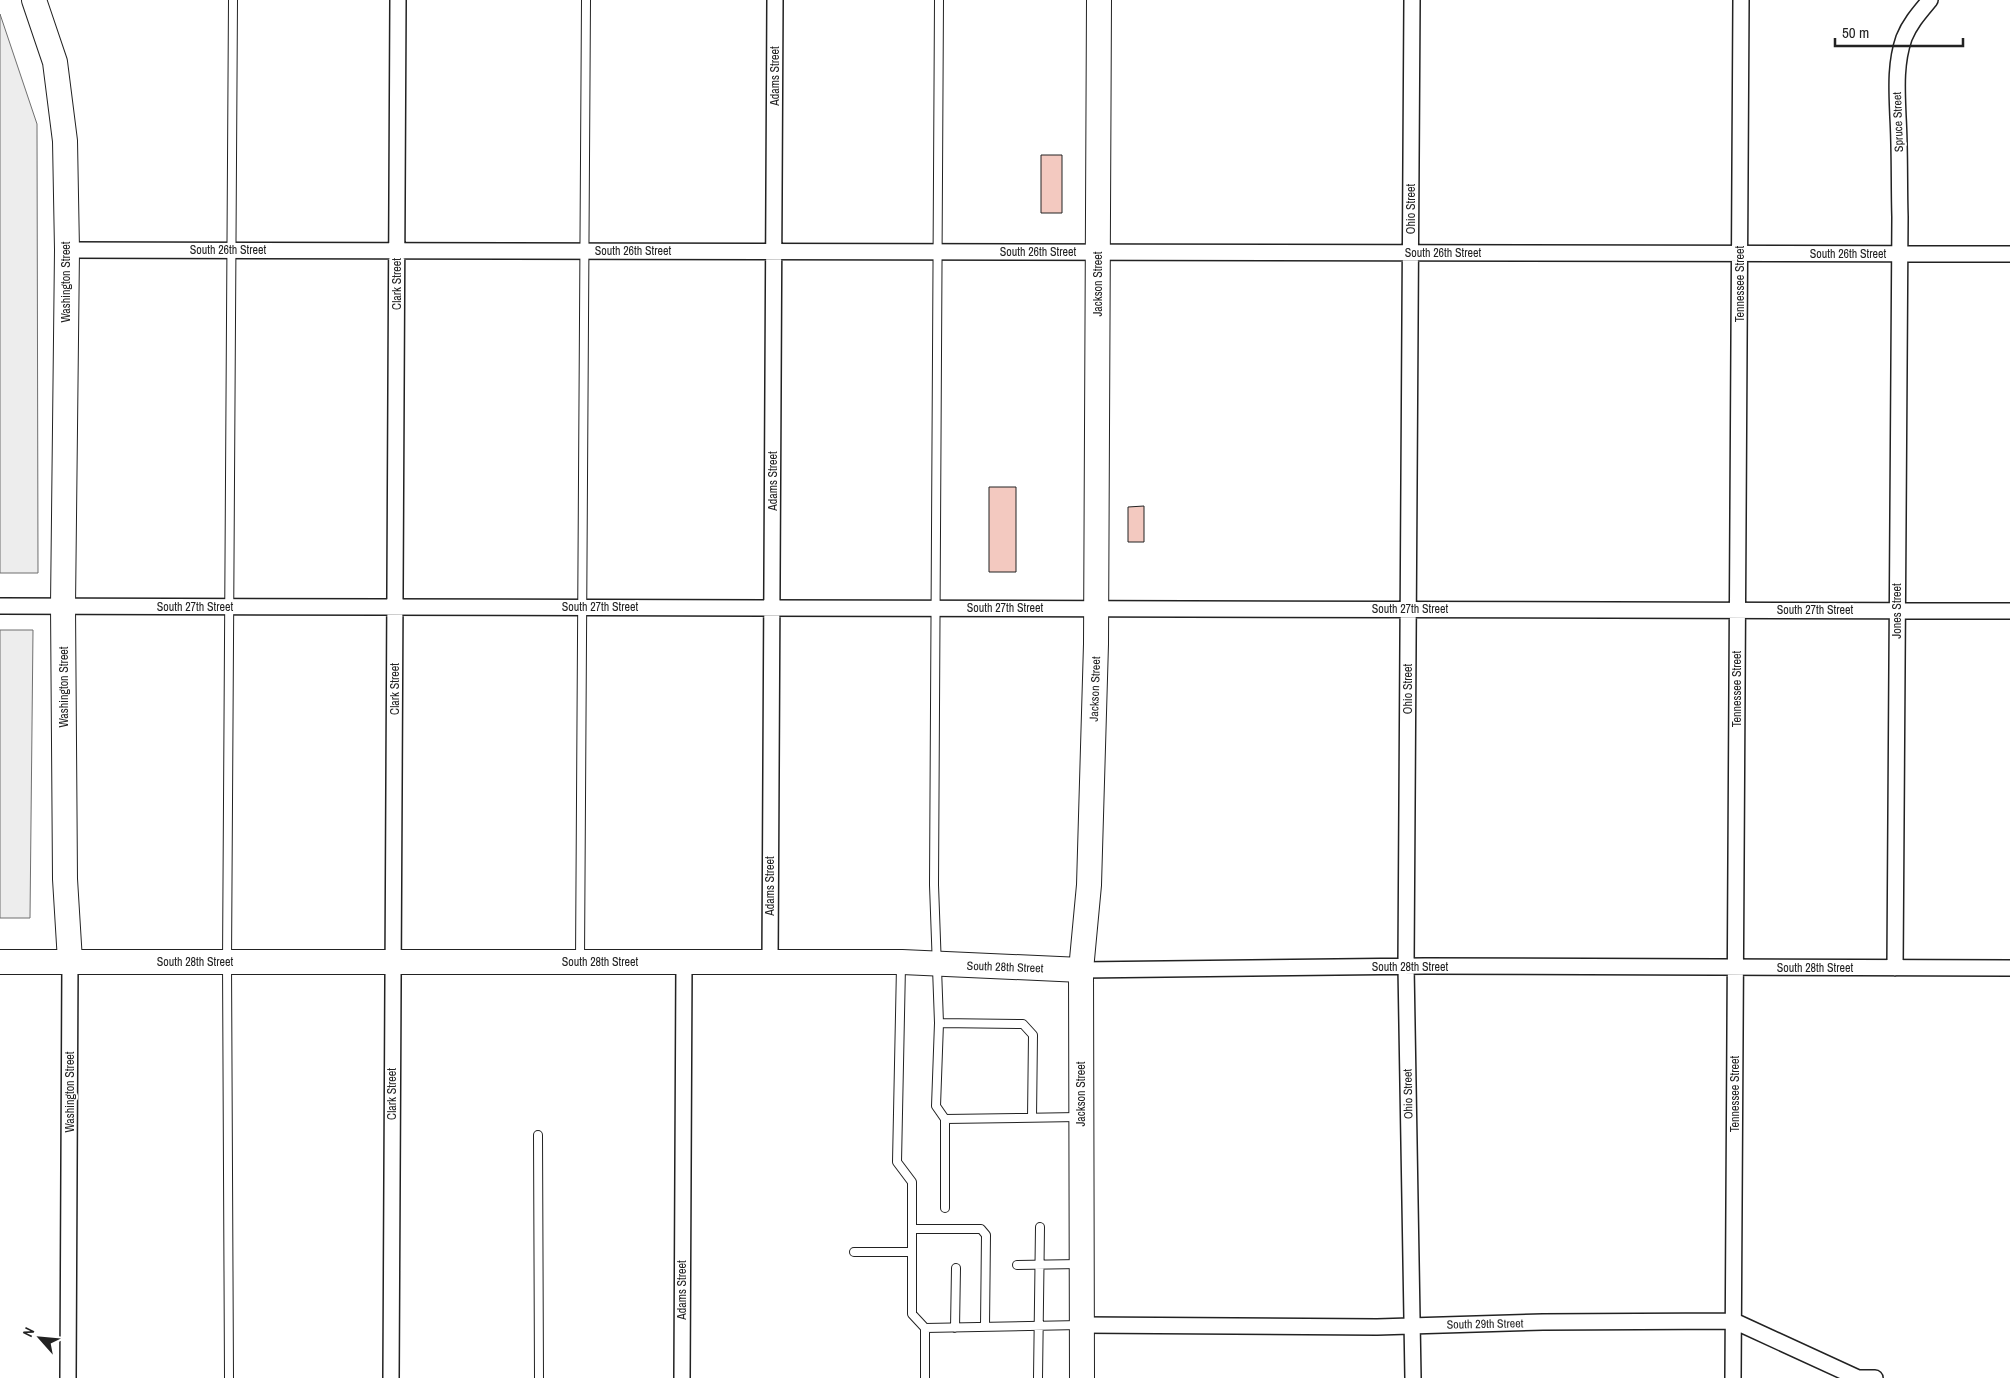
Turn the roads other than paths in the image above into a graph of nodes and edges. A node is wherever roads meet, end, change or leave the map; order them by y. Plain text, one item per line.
1 (34, 0) edge
2 (232, 0) edge
3 (398, 0) edge
4 (586, 0) edge
5 (775, 0) edge
6 (939, 0) edge
7 (1099, 0) edge
8 (1412, 0) edge
9 (1741, 0) edge
10 (1930, 0) edge
11 (67, 250) junction
12 (231, 250) junction
13 (397, 250) junction
14 (584, 251) junction
15 (774, 251) junction
16 (938, 252) junction
17 (1098, 252) junction
18 (1410, 253) junction
19 (1740, 253) junction
20 (1899, 254) junction
21 (2010, 254) edge
22 (0, 606) edge
23 (64, 606) junction
24 (229, 607) junction
25 (395, 607) junction
26 (582, 608) junction
27 (772, 608) junction
28 (936, 608) junction
29 (1097, 609) junction
30 (1408, 609) junction
31 (1738, 610) junction
32 (1897, 610) junction
33 (2010, 611) edge
34 (70, 961) junction
35 (393, 961) junction
36 (0, 962) edge
37 (227, 962) junction
38 (580, 962) junction
39 (684, 962) junction
40 (770, 963) junction
41 (901, 963) junction
42 (936, 964) junction
43 (1406, 966) junction
44 (1736, 968) junction
45 (1895, 968) junction
46 (2010, 968) edge
47 (1081, 970) junction
48 (938, 1023) junction
49 (1032, 1117) junction
50 (1082, 1117) junction
51 (945, 1119) junction
52 (538, 1135) dead end
53 (945, 1208) dead end
54 (1040, 1226) dead end
55 (912, 1229) junction
56 (957, 1229) junction
57 (956, 1238) dead end
58 (854, 1252) dead end
59 (912, 1252) junction
60 (986, 1264) junction
61 (996, 1264) dead end
62 (1039, 1264) junction
63 (1082, 1264) junction
64 (1017, 1265) dead end
65 (956, 1268) dead end
66 (1734, 1321) junction
67 (1082, 1325) junction
68 (985, 1326) junction
69 (1038, 1326) junction
70 (1412, 1326) junction
71 (925, 1328) junction
72 (955, 1328) junction
73 (68, 1378) edge
74 (229, 1378) edge
75 (390, 1378) edge
76 (539, 1378) edge
77 (682, 1378) edge
78 (925, 1378) edge
79 (1038, 1378) edge
80 (1082, 1378) edge
81 (1413, 1378) edge
82 (1733, 1378) edge
83 (1875, 1378) edge

1 - 11 main road, Washington Street
2 - 12 lane
3 - 13 street, Clark Street
4 - 14 lane
5 - 15 street, Adams Street
6 - 16 lane
7 - 17 main road, Jackson Street
8 - 18 street, Ohio Street
9 - 19 street, Tennessee Street
10 - 20 street, Spruce Street
11 - 12 street, South 26th Street
11 - 23 main road, Washington Street
12 - 13 street, South 26th Street
12 - 24 lane
13 - 14 street, South 26th Street
13 - 25 street, Clark Street
14 - 15 street, South 26th Street
14 - 26 lane
15 - 16 street, South 26th Street
15 - 27 street, Adams Street
16 - 17 street, South 26th Street
16 - 28 lane
17 - 18 street, South 26th Street
17 - 29 main road, Jackson Street
18 - 19 street, South 26th Street
18 - 30 street, Ohio Street
19 - 20 street, South 26th Street
19 - 31 street, Tennessee Street
20 - 21 street, South 26th Street
20 - 32 street, Jones Street
22 - 23 street, South 27th Street
23 - 24 street, South 27th Street
23 - 34 main road, Washington Street
24 - 25 street, South 27th Street
24 - 37 lane
25 - 26 street, South 27th Street
25 - 35 street, Clark Street
26 - 27 street, South 27th Street
26 - 38 lane
27 - 28 street, South 27th Street
27 - 40 street, Adams Street
28 - 29 street, South 27th Street
28 - 42 lane
29 - 30 street, South 27th Street
29 - 47 main road, Jackson Street
30 - 31 street, South 27th Street
30 - 43 street, Ohio Street
31 - 32 street, South 27th Street
31 - 44 street, Tennessee Street
32 - 33 street, South 27th Street
32 - 45 street, Jones Street
34 - 36 main road, South 28th Street
34 - 37 main road, South 28th Street
34 - 73 street, Washington Street
35 - 37 main road, South 28th Street
35 - 38 main road, South 28th Street
35 - 75 street, Clark Street
37 - 74 lane
38 - 39 main road, South 28th Street
39 - 40 main road, South 28th Street
39 - 77 street, Adams Street
40 - 41 main road, South 28th Street
41 - 42 main road, South 28th Street
41 - 55 lane
42 - 47 main road, South 28th Street
42 - 48 lane
43 - 44 street, South 28th Street
43 - 47 street, South 28th Street
43 - 70 street, Ohio Street
44 - 45 street, South 28th Street
44 - 66 street, Tennessee Street
45 - 46 street, South 28th Street
47 - 50 main road, Jackson Street
48 - 49 lane
48 - 51 lane
49 - 50 lane
49 - 51 lane
50 - 63 main road, Jackson Street
51 - 53 lane
52 - 76 lane
54 - 62 lane
55 - 56 lane
55 - 59 lane
56 - 57 lane
56 - 60 lane
58 - 59 lane
59 - 71 lane
60 - 61 lane
60 - 68 lane
62 - 63 lane
62 - 64 lane
62 - 69 lane
63 - 67 main road, Jackson Street
65 - 72 lane
66 - 70 street, South 29th Street
66 - 82 street, Tennessee Street
66 - 83 street, South 29th Street
67 - 69 lane
67 - 70 street, South 29th Street
67 - 80 main road, Jackson Street
68 - 69 lane
68 - 72 lane
69 - 79 lane
70 - 81 street, Ohio Street
71 - 72 lane
71 - 78 lane

